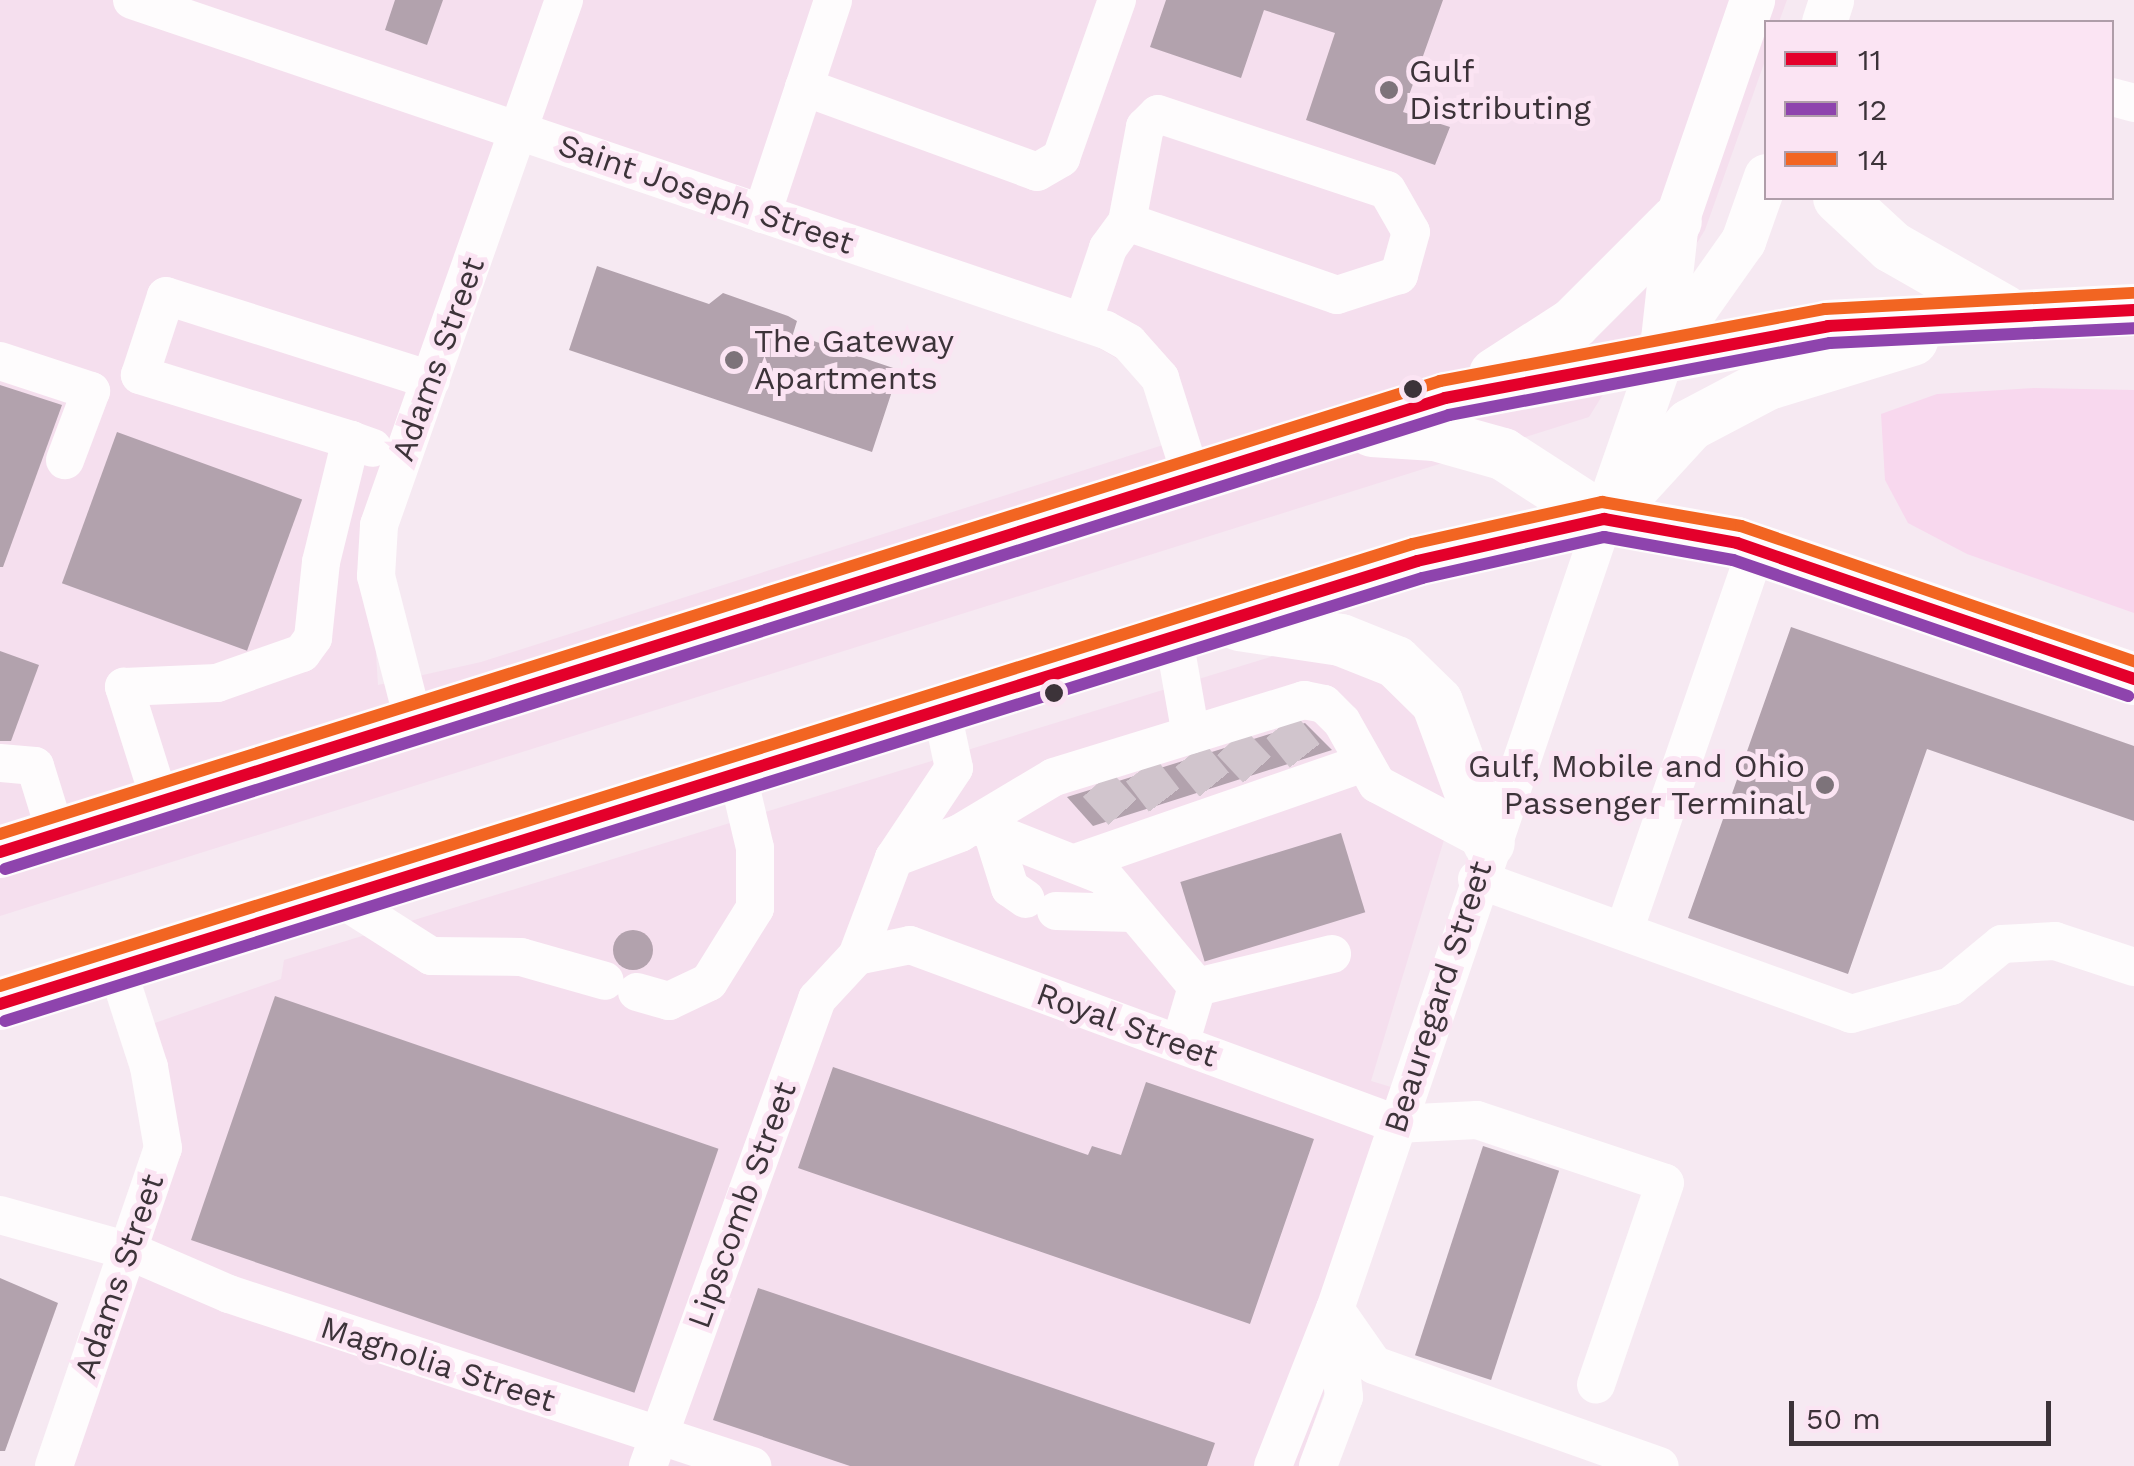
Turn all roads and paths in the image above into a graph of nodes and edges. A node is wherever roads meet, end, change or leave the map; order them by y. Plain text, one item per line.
1 (132, 0) edge
2 (564, 0) edge
3 (833, 0) edge
4 (1117, 0) edge
5 (1752, 0) edge
6 (804, 86) junction
7 (518, 131) junction
8 (1764, 181) edge
9 (1842, 200) edge
10 (762, 214) junction
11 (1676, 221) junction
12 (1127, 222) junction
13 (2134, 310) edge
14 (2004, 312) junction
15 (1083, 322) junction
16 (1661, 357) junction
17 (0, 360) edge
18 (431, 380) junction
19 (1445, 398) junction
20 (1360, 431) junction
21 (351, 440) junction
22 (403, 458) junction
23 (66, 460) dead end
24 (1193, 482) junction
25 (1604, 518) junction
26 (1756, 550) junction
27 (321, 562) junction
28 (375, 563) junction
29 (1228, 624) junction
30 (1174, 639) junction
31 (2134, 679) edge
32 (942, 712) junction
33 (414, 723) junction
34 (1200, 740) junction
35 (0, 762) edge
36 (1364, 762) junction
37 (737, 772) junction
38 (160, 801) junction
39 (984, 828) junction
40 (22, 842) edge
41 (894, 858) junction
42 (1081, 861) junction
43 (1483, 861) junction
44 (408, 880) junction
45 (340, 898) junction
46 (1133, 913) junction
47 (1626, 928) junction
48 (1332, 954) dead end
49 (857, 956) junction
50 (0, 966) edge
51 (2134, 967) edge
52 (117, 968) junction
53 (1197, 986) junction
54 (0, 1004) edge
55 (1180, 1044) junction
56 (1396, 1124) junction
57 (0, 1215) edge
58 (129, 1250) junction
59 (1334, 1309) junction
60 (1596, 1384) dead end
61 (653, 1451) edge
62 (710, 1460) edge
63 (54, 1466) edge
64 (752, 1466) edge
65 (1273, 1466) edge
66 (1318, 1466) edge
67 (1660, 1466) edge

1 - 7 street, Saint Joseph Street
2 - 7 street, Adams Street
3 - 6 street
4 - 6 street
5 - 11 main road, Beauregard Street
6 - 10 street
7 - 10 street, Saint Joseph Street
7 - 18 street, Adams Street
8 - 16 main road, Beauregard Street
9 - 14 highway
10 - 15 street, Saint Joseph Street
11 - 16 main road, Beauregard Street
11 - 19 highway
12 - 12 street
12 - 15 street
13 - 14 highway
14 - 16 highway
14 - 25 highway
15 - 24 street, Saint Joseph Street
16 - 19 highway
16 - 25 main road, Beauregard Street
17 - 23 street
18 - 21 street
18 - 22 street, Adams Street
19 - 20 highway
20 - 24 highway
20 - 25 highway
21 - 22 street
21 - 27 street
22 - 28 street, Adams Street
24 - 33 highway
25 - 26 highway
25 - 29 highway
25 - 43 street, Beauregard Street
26 - 31 highway
26 - 47 street
27 - 28 street
27 - 38 street
28 - 33 street, Adams Street
29 - 30 highway
29 - 43 highway
30 - 32 highway
30 - 34 street
32 - 37 highway
32 - 41 street
33 - 38 highway
34 - 36 street
34 - 39 street
35 - 40 street
36 - 42 street
36 - 43 street
37 - 44 highway
37 - 45 street
38 - 40 highway
39 - 41 street
39 - 42 street
39 - 46 street
41 - 49 street
42 - 46 street
43 - 47 street
43 - 56 street, Beauregard Street
44 - 45 highway
44 - 50 highway
45 - 52 highway
46 - 53 street
47 - 51 street
48 - 53 street
49 - 55 street, Royal Street
49 - 61 street, Lipscomb Street
52 - 54 highway
52 - 58 street, Adams Street
53 - 55 street
55 - 56 street, Royal Street
56 - 59 street, Beauregard Street
56 - 60 street
57 - 58 street, Magnolia Street
58 - 61 street, Magnolia Street
58 - 63 street, Adams Street
59 - 65 street, Beauregard Street
59 - 66 street
59 - 67 street
61 - 62 street, Magnolia Street
62 - 64 street, Magnolia Street

